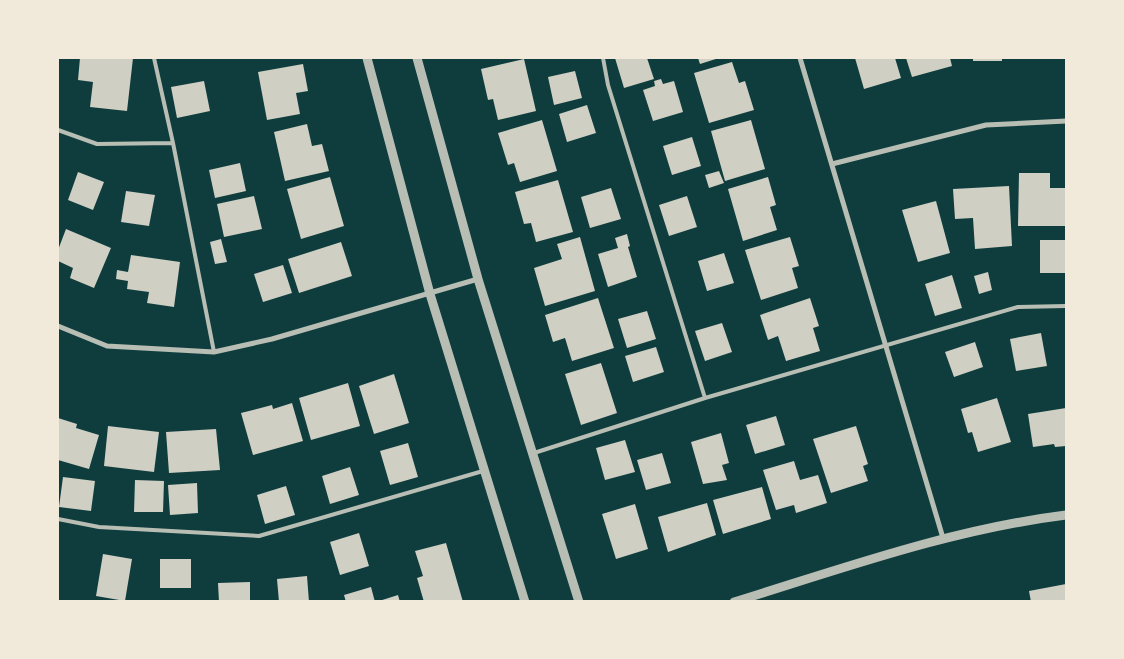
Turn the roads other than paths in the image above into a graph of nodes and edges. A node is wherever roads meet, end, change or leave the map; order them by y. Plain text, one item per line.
1 (154, 58) edge
2 (367, 58) edge
3 (417, 58) edge
4 (603, 58) edge
5 (800, 58) edge
6 (1066, 122) edge
7 (58, 130) edge
8 (173, 143) junction
9 (832, 164) junction
10 (478, 279) junction
11 (430, 294) junction
12 (1066, 306) edge
13 (58, 326) edge
14 (886, 345) junction
15 (214, 352) junction
16 (705, 398) junction
17 (534, 453) junction
18 (485, 470) junction
19 (1066, 515) edge
20 (58, 520) edge
21 (943, 538) junction
22 (525, 602) edge
23 (580, 602) edge
24 (734, 602) edge

1 - 8 lane
2 - 11 street
3 - 10 street
4 - 16 lane
5 - 9 street
6 - 9 street
7 - 8 lane
8 - 15 lane
9 - 14 street
10 - 11 street
10 - 17 street
11 - 15 street
11 - 18 street
12 - 14 lane
13 - 15 street
14 - 16 lane
14 - 21 street
16 - 17 lane
17 - 23 street
18 - 20 lane
18 - 22 street
19 - 21 street
21 - 24 street

